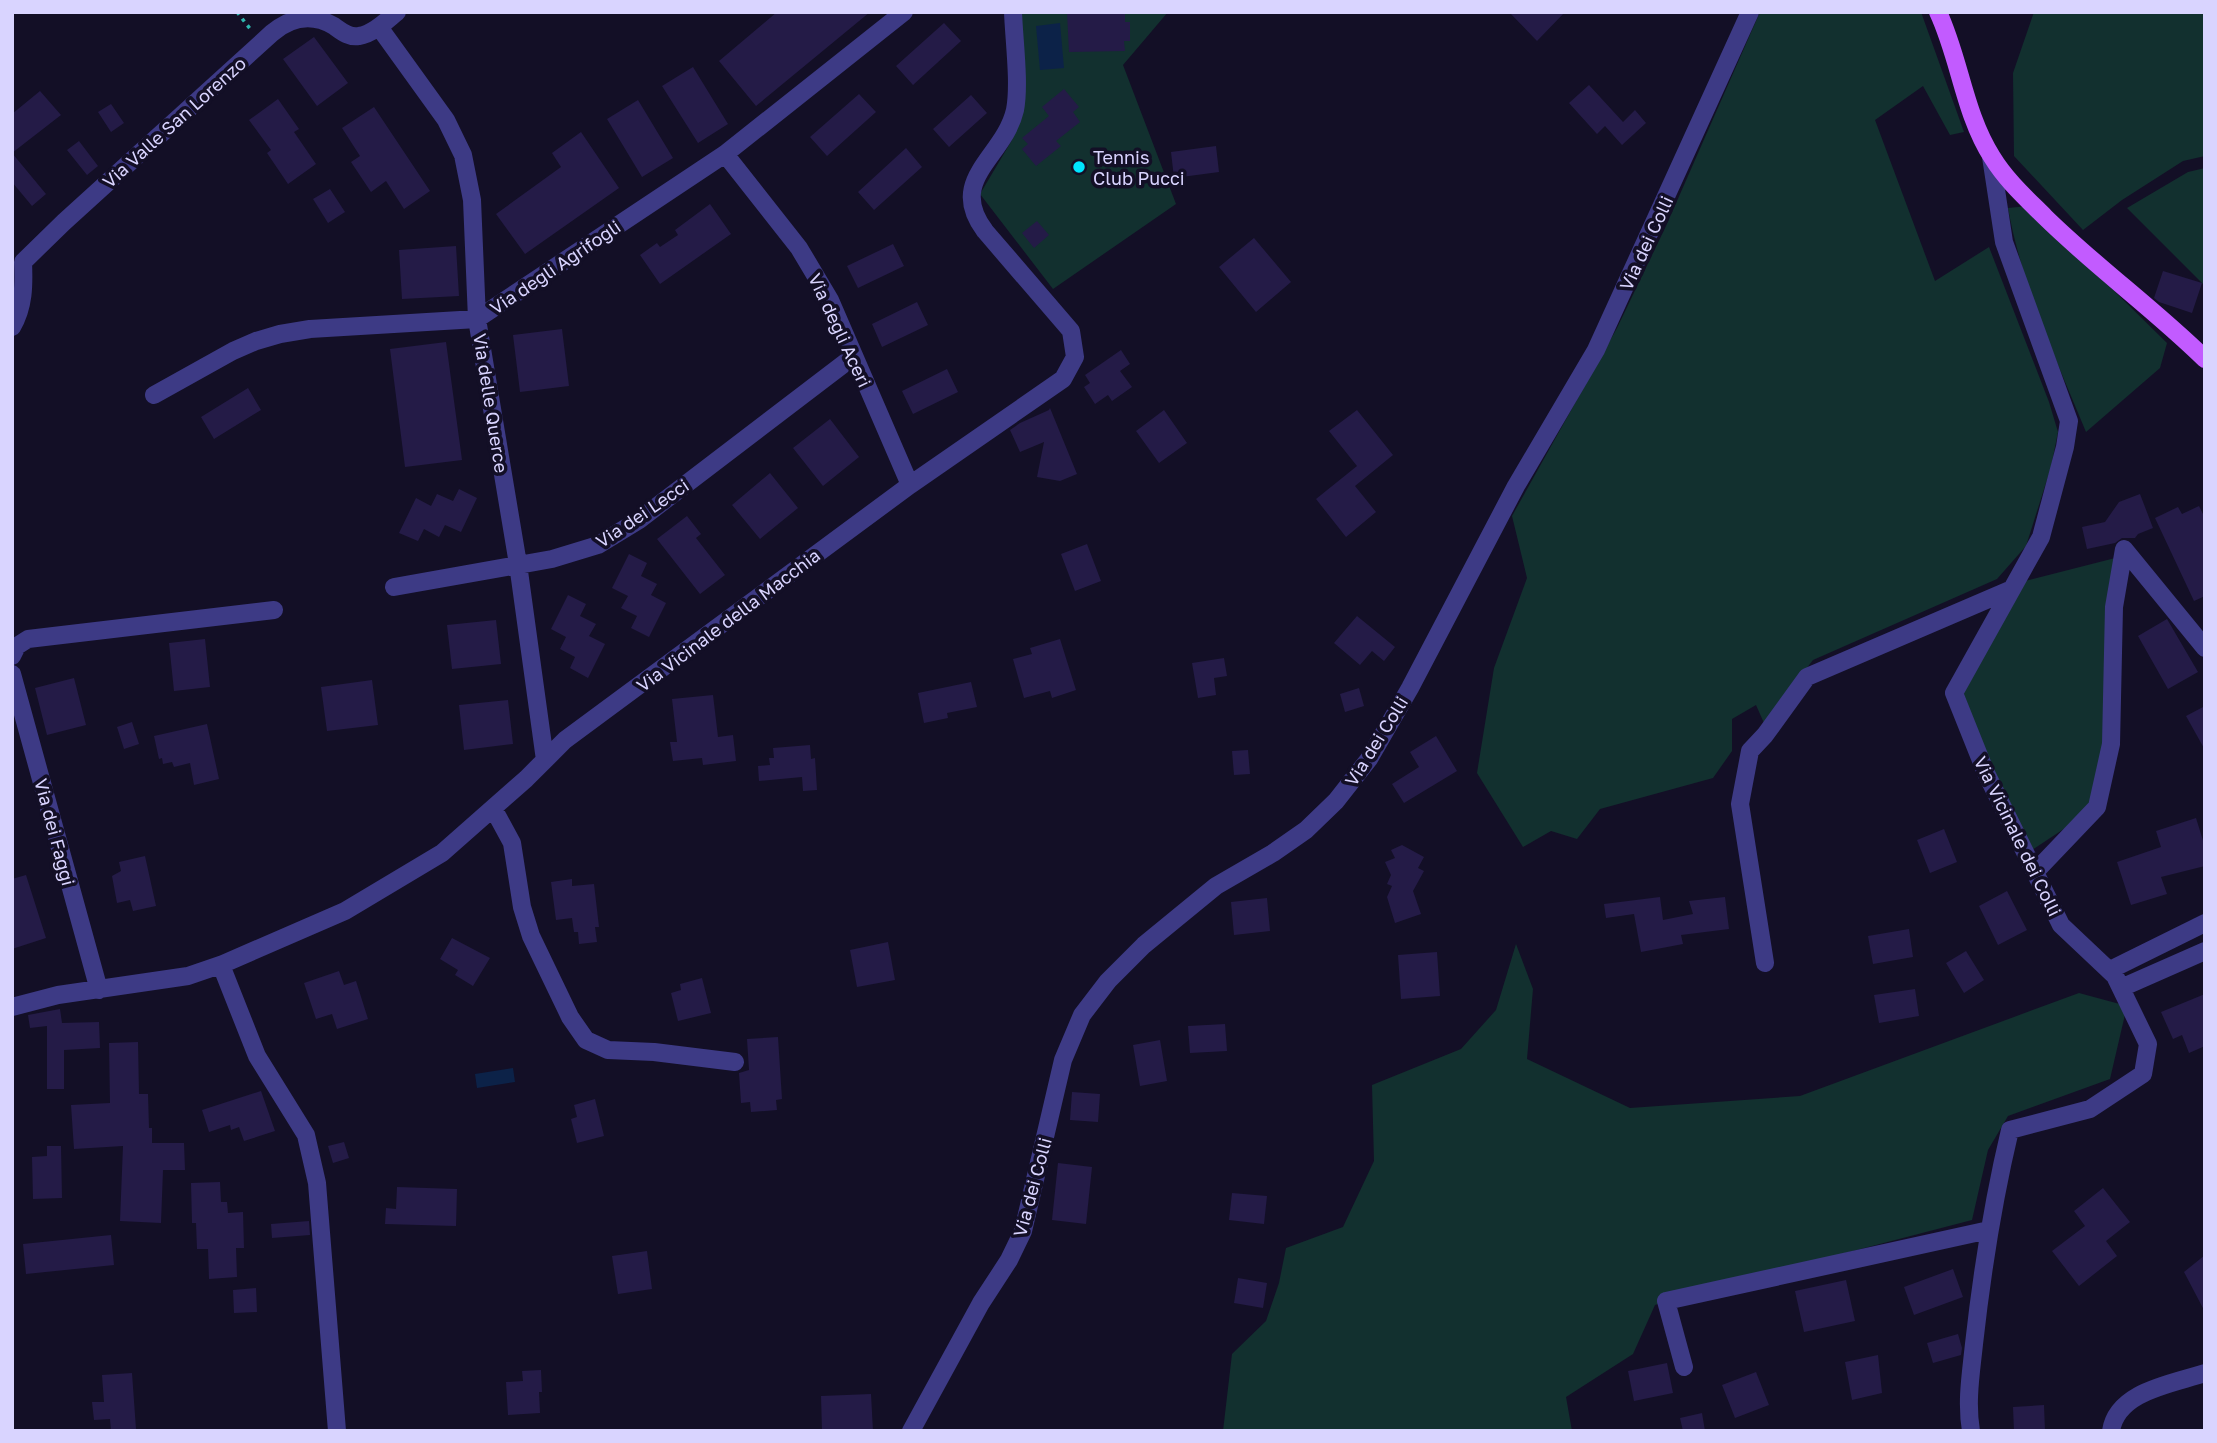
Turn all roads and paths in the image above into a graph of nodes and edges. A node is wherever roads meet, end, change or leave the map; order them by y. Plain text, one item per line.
1 (237, 12) edge
2 (397, 12) edge
3 (904, 12) edge
4 (1013, 12) edge
5 (1750, 12) edge
6 (1938, 12) edge
7 (379, 27) junction
8 (261, 42) junction
9 (724, 154) junction
10 (1991, 156) junction
11 (18, 256) edge
12 (477, 320) junction
13 (12, 327) edge
14 (854, 356) junction
15 (2205, 359) edge
16 (154, 395) dead end
17 (910, 485) junction
18 (518, 564) junction
19 (394, 587) dead end
20 (2012, 589) junction
21 (274, 610) dead end
22 (2205, 648) edge
23 (15, 651) edge
24 (12, 674) edge
25 (545, 760) junction
26 (493, 808) junction
27 (2035, 872) junction
28 (2205, 923) edge
29 (2205, 951) edge
30 (1765, 963) dead end
31 (221, 965) junction
32 (2110, 970) junction
33 (2122, 988) junction
34 (99, 990) junction
35 (12, 1007) edge
36 (734, 1062) dead end
37 (1989, 1230) junction
38 (1684, 1367) dead end
39 (2205, 1373) edge
40 (337, 1431) edge
41 (911, 1431) edge
42 (1971, 1431) edge
43 (2111, 1431) edge

1 - 8 path
2 - 7 street, Via Valle San Lorenzo
3 - 9 street, Via degli Agrifogli
4 - 17 street, Via Vicinale della Macchia
5 - 41 street, Via dei Colli
6 - 10 main road
7 - 8 street, Via Valle San Lorenzo
7 - 12 street, Via delle Querce
8 - 11 street, Via Valle San Lorenzo
9 - 12 street, Via degli Agrifogli
9 - 14 street, Via degli Aceri
10 - 15 main road
10 - 20 street, Via Vicinale dei Colli
11 - 13 street, Via Valle San Lorenzo
12 - 16 street, Via degli Agrifogli
12 - 18 street, Via delle Querce
14 - 17 street, Via degli Aceri
14 - 18 street, Via dei Lecci
17 - 25 street, Via Vicinale della Macchia
18 - 19 street, Via dei Lecci
18 - 25 street, Via delle Querce
20 - 27 street, Via Vicinale dei Colli
20 - 30 street
21 - 23 street
22 - 27 street
24 - 34 street, Via dei Faggi
25 - 26 street, Via Vicinale della Macchia
26 - 31 street, Via Vicinale della Macchia
26 - 36 street
27 - 32 street, Via Vicinale dei Colli
28 - 32 street
29 - 33 street
31 - 34 street, Via Vicinale della Macchia
31 - 40 street
32 - 33 street, Via Vicinale dei Colli
33 - 37 street, Via Vicinale dei Colli
34 - 35 street, Via Vicinale della Macchia
37 - 38 street
37 - 42 street, Via Vicinale dei Colli
39 - 43 street

